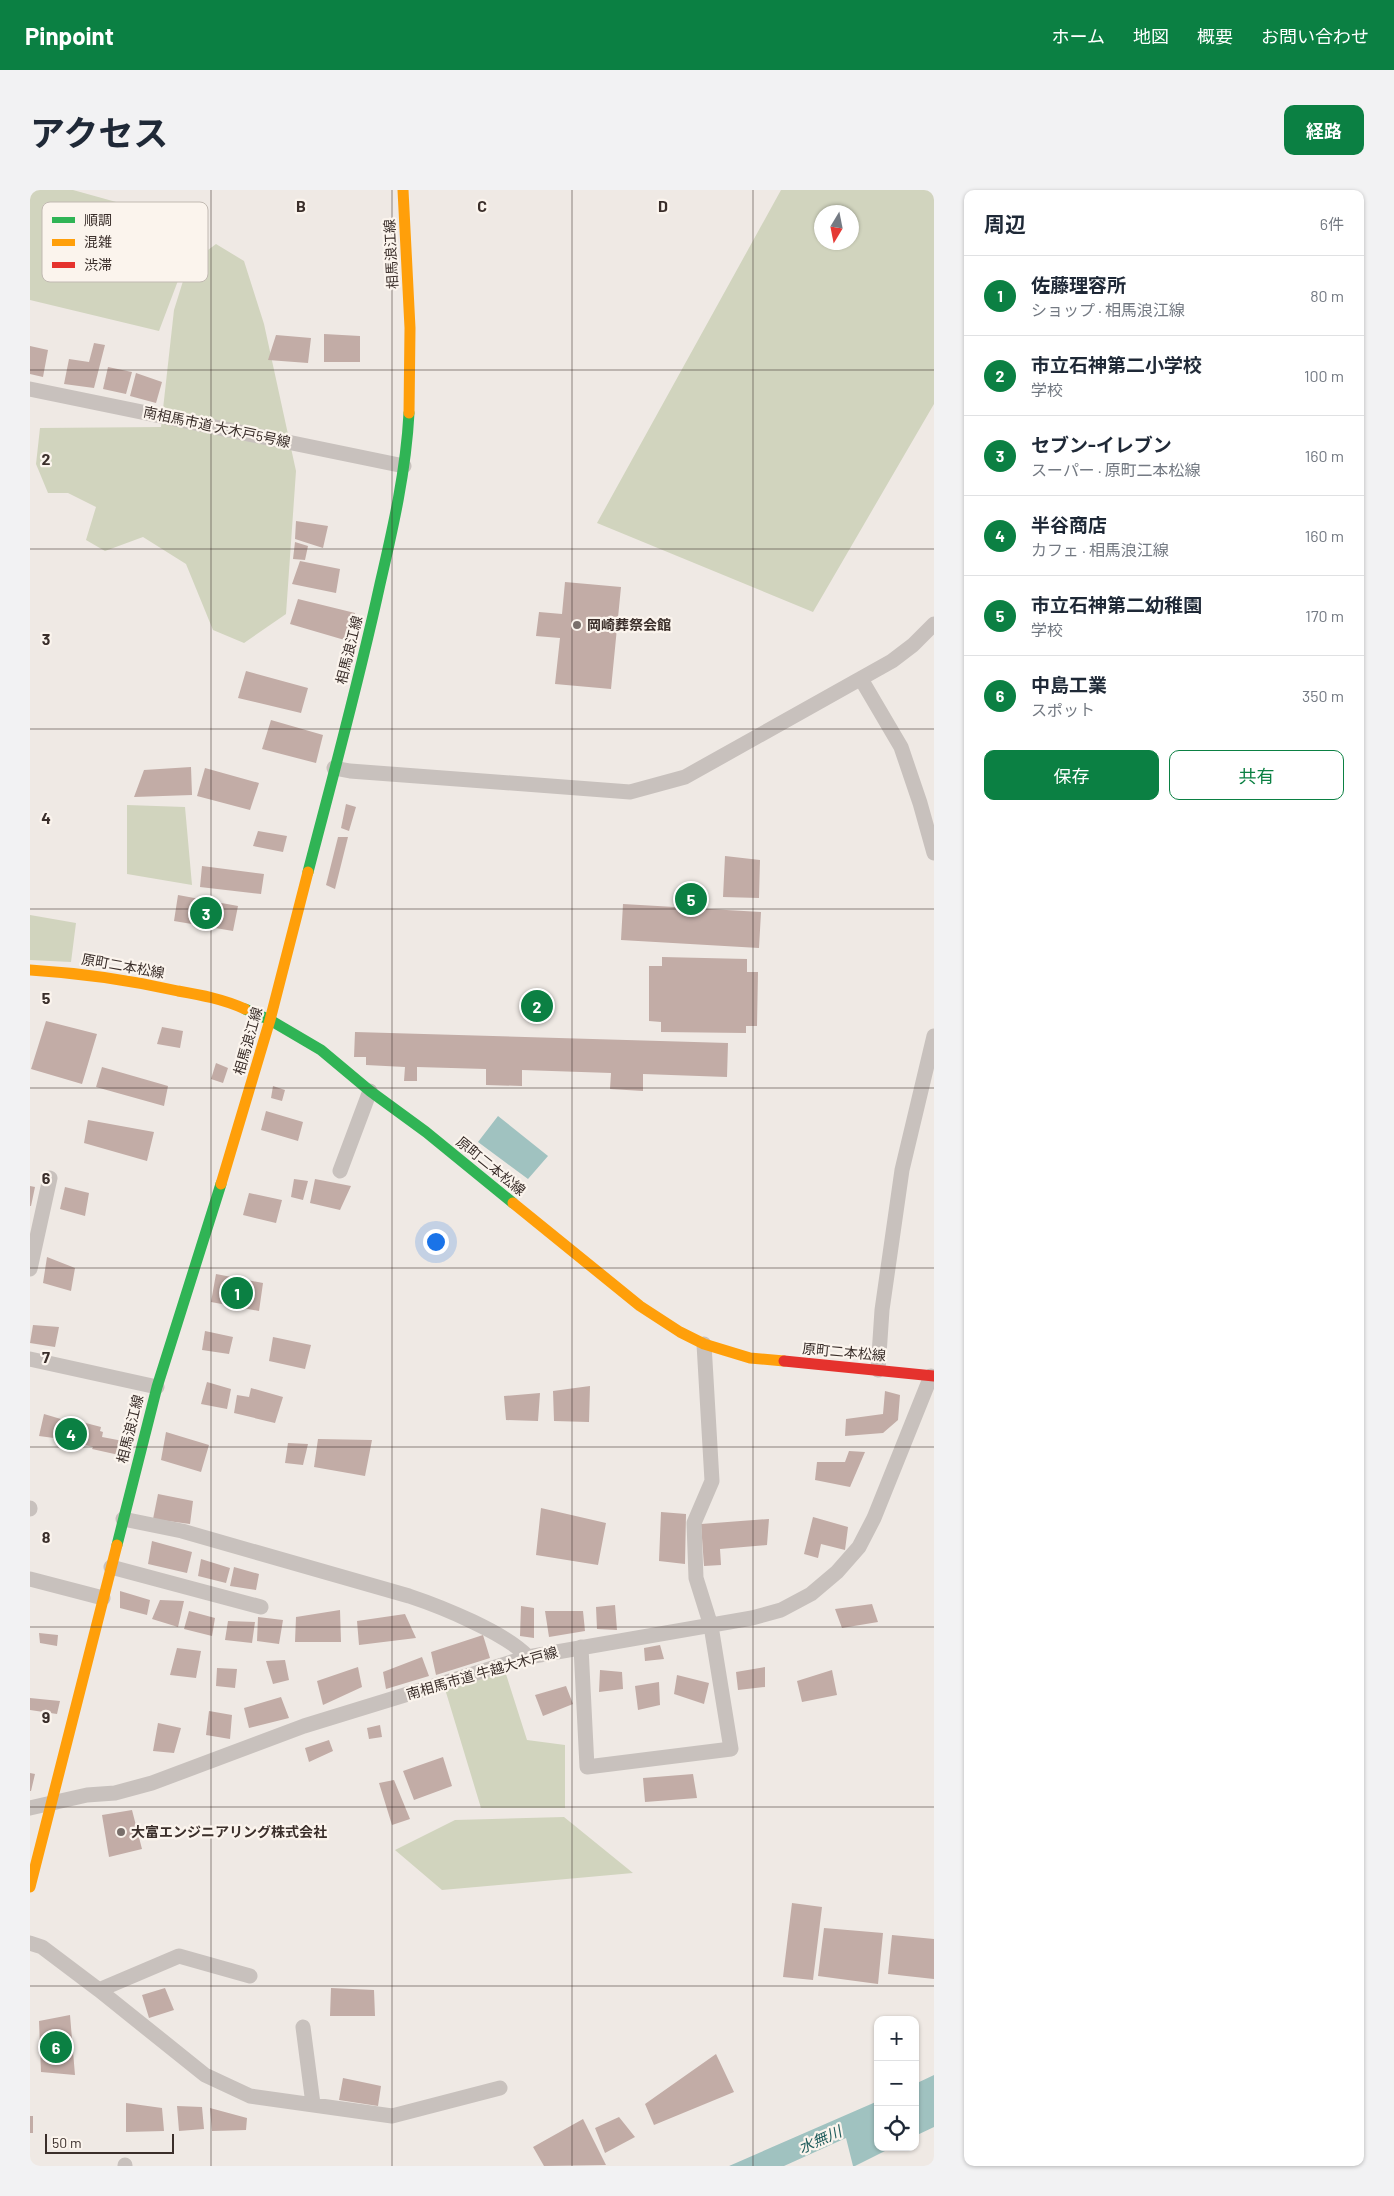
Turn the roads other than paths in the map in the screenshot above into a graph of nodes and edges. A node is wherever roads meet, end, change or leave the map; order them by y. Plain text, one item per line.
1 (403, 190) edge
2 (30, 389) edge
3 (404, 466) junction
4 (934, 624) edge
5 (861, 679) junction
6 (334, 768) junction
7 (934, 853) edge
8 (30, 970) edge
9 (270, 1020) junction
10 (934, 1036) edge
11 (370, 1091) junction
12 (340, 1171) dead end
13 (50, 1178) dead end
14 (30, 1269) edge
15 (704, 1344) junction
16 (30, 1360) edge
17 (878, 1370) junction
18 (932, 1376) edge
19 (157, 1387) junction
20 (123, 1519) junction
21 (111, 1567) junction
22 (30, 1579) edge
23 (103, 1598) junction
24 (261, 1607) dead end
25 (711, 1626) junction
26 (582, 1647) junction
27 (528, 1657) junction
28 (51, 1802) junction
29 (30, 1808) edge
30 (30, 1887) edge
31 (30, 1943) edge
32 (250, 1976) dead end
33 (99, 1990) junction
34 (303, 2027) dead end
35 (500, 2088) dead end
36 (313, 2104) junction

1 - 3 main road, 相馬浪江線
2 - 3 street, 南相馬市道 大木戸5号線
3 - 6 main road, 相馬浪江線
4 - 5 street
5 - 6 street
5 - 7 street
6 - 9 main road, 相馬浪江線
8 - 9 main road, 原町二本松線
9 - 11 main road, 原町二本松線
9 - 19 main road, 相馬浪江線
10 - 17 street
11 - 12 street
11 - 15 main road, 原町二本松線
13 - 14 street
15 - 17 main road, 原町二本松線
15 - 25 street
16 - 19 street
17 - 18 main road, 原町二本松線
18 - 25 street, 南相馬市道 牛越大木戸線
19 - 20 main road, 相馬浪江線
20 - 21 main road, 相馬浪江線
20 - 27 street
21 - 23 main road, 相馬浪江線
21 - 24 street
22 - 23 street
23 - 28 main road, 相馬浪江線
25 - 26 street, 南相馬市道 牛越大木戸線
25 - 26 street
26 - 27 street, 南相馬市道 牛越大木戸線
27 - 28 street, 南相馬市道 牛越大木戸線
28 - 29 street, 南相馬市道 牛越大木戸線
28 - 30 main road, 相馬浪江線
31 - 33 street
32 - 33 street
33 - 36 street
34 - 36 street
35 - 36 street

